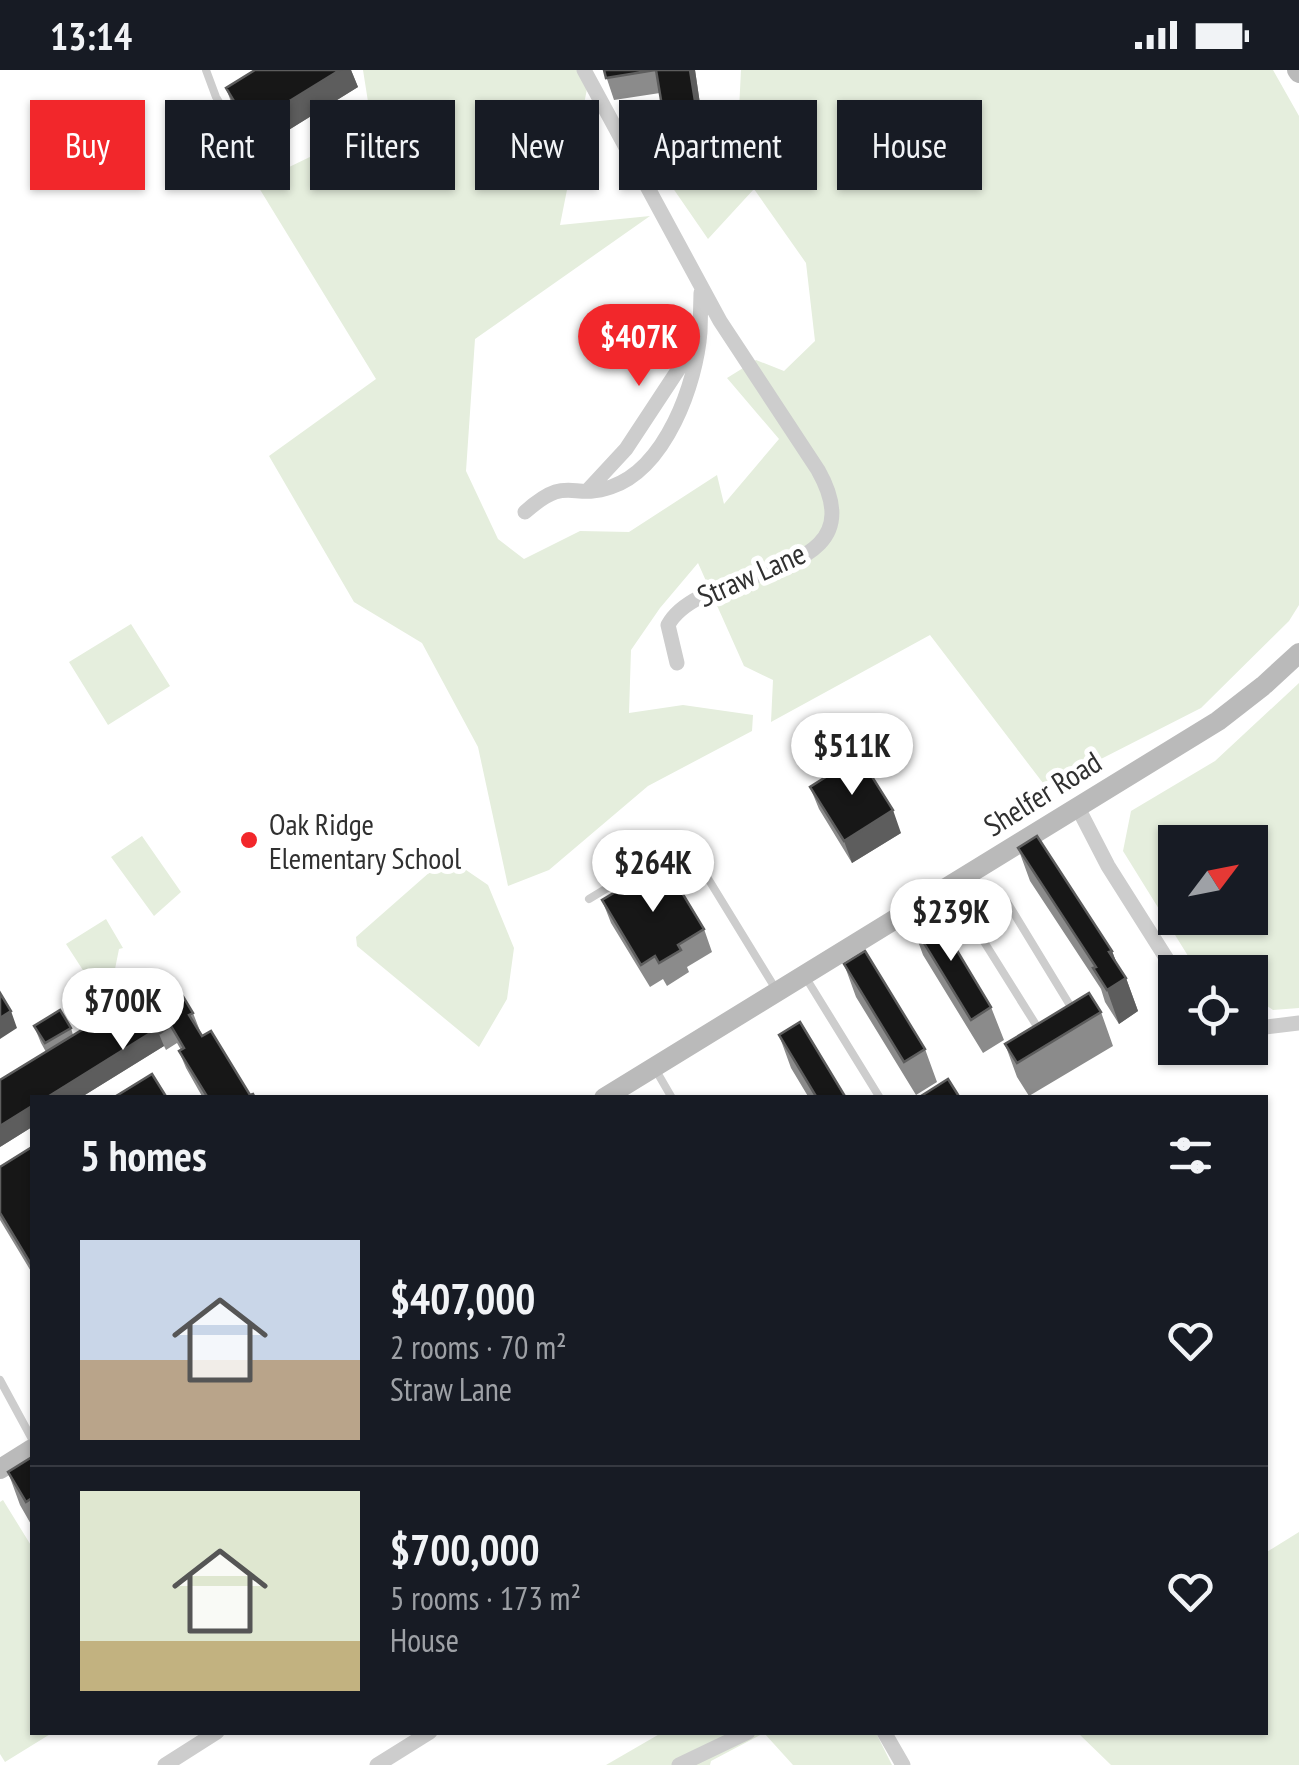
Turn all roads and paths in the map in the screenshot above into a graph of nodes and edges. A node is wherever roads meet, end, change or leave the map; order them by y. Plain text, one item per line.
1 (206, 70) edge
2 (584, 70) edge
3 (231, 88) edge
4 (216, 97) junction
5 (218, 100) edge
6 (701, 289) junction
7 (700, 332) junction
8 (588, 490) junction
9 (524, 512) dead end
10 (1299, 653) edge
11 (676, 662) dead end
12 (1077, 806) junction
13 (949, 885) junction
14 (589, 899) dead end
15 (973, 924) junction
16 (1165, 955) edge
17 (804, 974) junction
18 (777, 991) junction
19 (1299, 1023) edge
20 (1268, 1027) edge
21 (654, 1067) junction
22 (609, 1095) edge
23 (670, 1095) edge
24 (878, 1095) edge
25 (0, 1380) edge
26 (0, 1390) edge
27 (10, 1402) junction
28 (30, 1437) edge
29 (30, 1450) edge
30 (0, 1469) edge
31 (212, 1735) edge
32 (425, 1735) edge
33 (742, 1735) edge
34 (886, 1735) edge
35 (683, 1764) edge
36 (165, 1765) edge
37 (378, 1765) edge
38 (903, 1765) edge

1 - 4 lane
2 - 6 street, Straw Lane
3 - 4 lane
4 - 5 lane
6 - 7 street
6 - 11 street, Straw Lane
7 - 8 street
7 - 8 street
8 - 9 street
10 - 12 street, Shelfer Road
12 - 13 street, Shelfer Road
12 - 16 street
13 - 15 lane
13 - 17 street, Shelfer Road
14 - 18 lane
15 - 15 lane
17 - 18 street, Shelfer Road
17 - 24 lane
18 - 21 street, Shelfer Road
19 - 20 street
21 - 22 street, Shelfer Road
21 - 23 lane
25 - 27 lane
26 - 27 lane
27 - 28 lane
29 - 30 street
31 - 36 street
32 - 37 street
33 - 35 street
34 - 38 street

